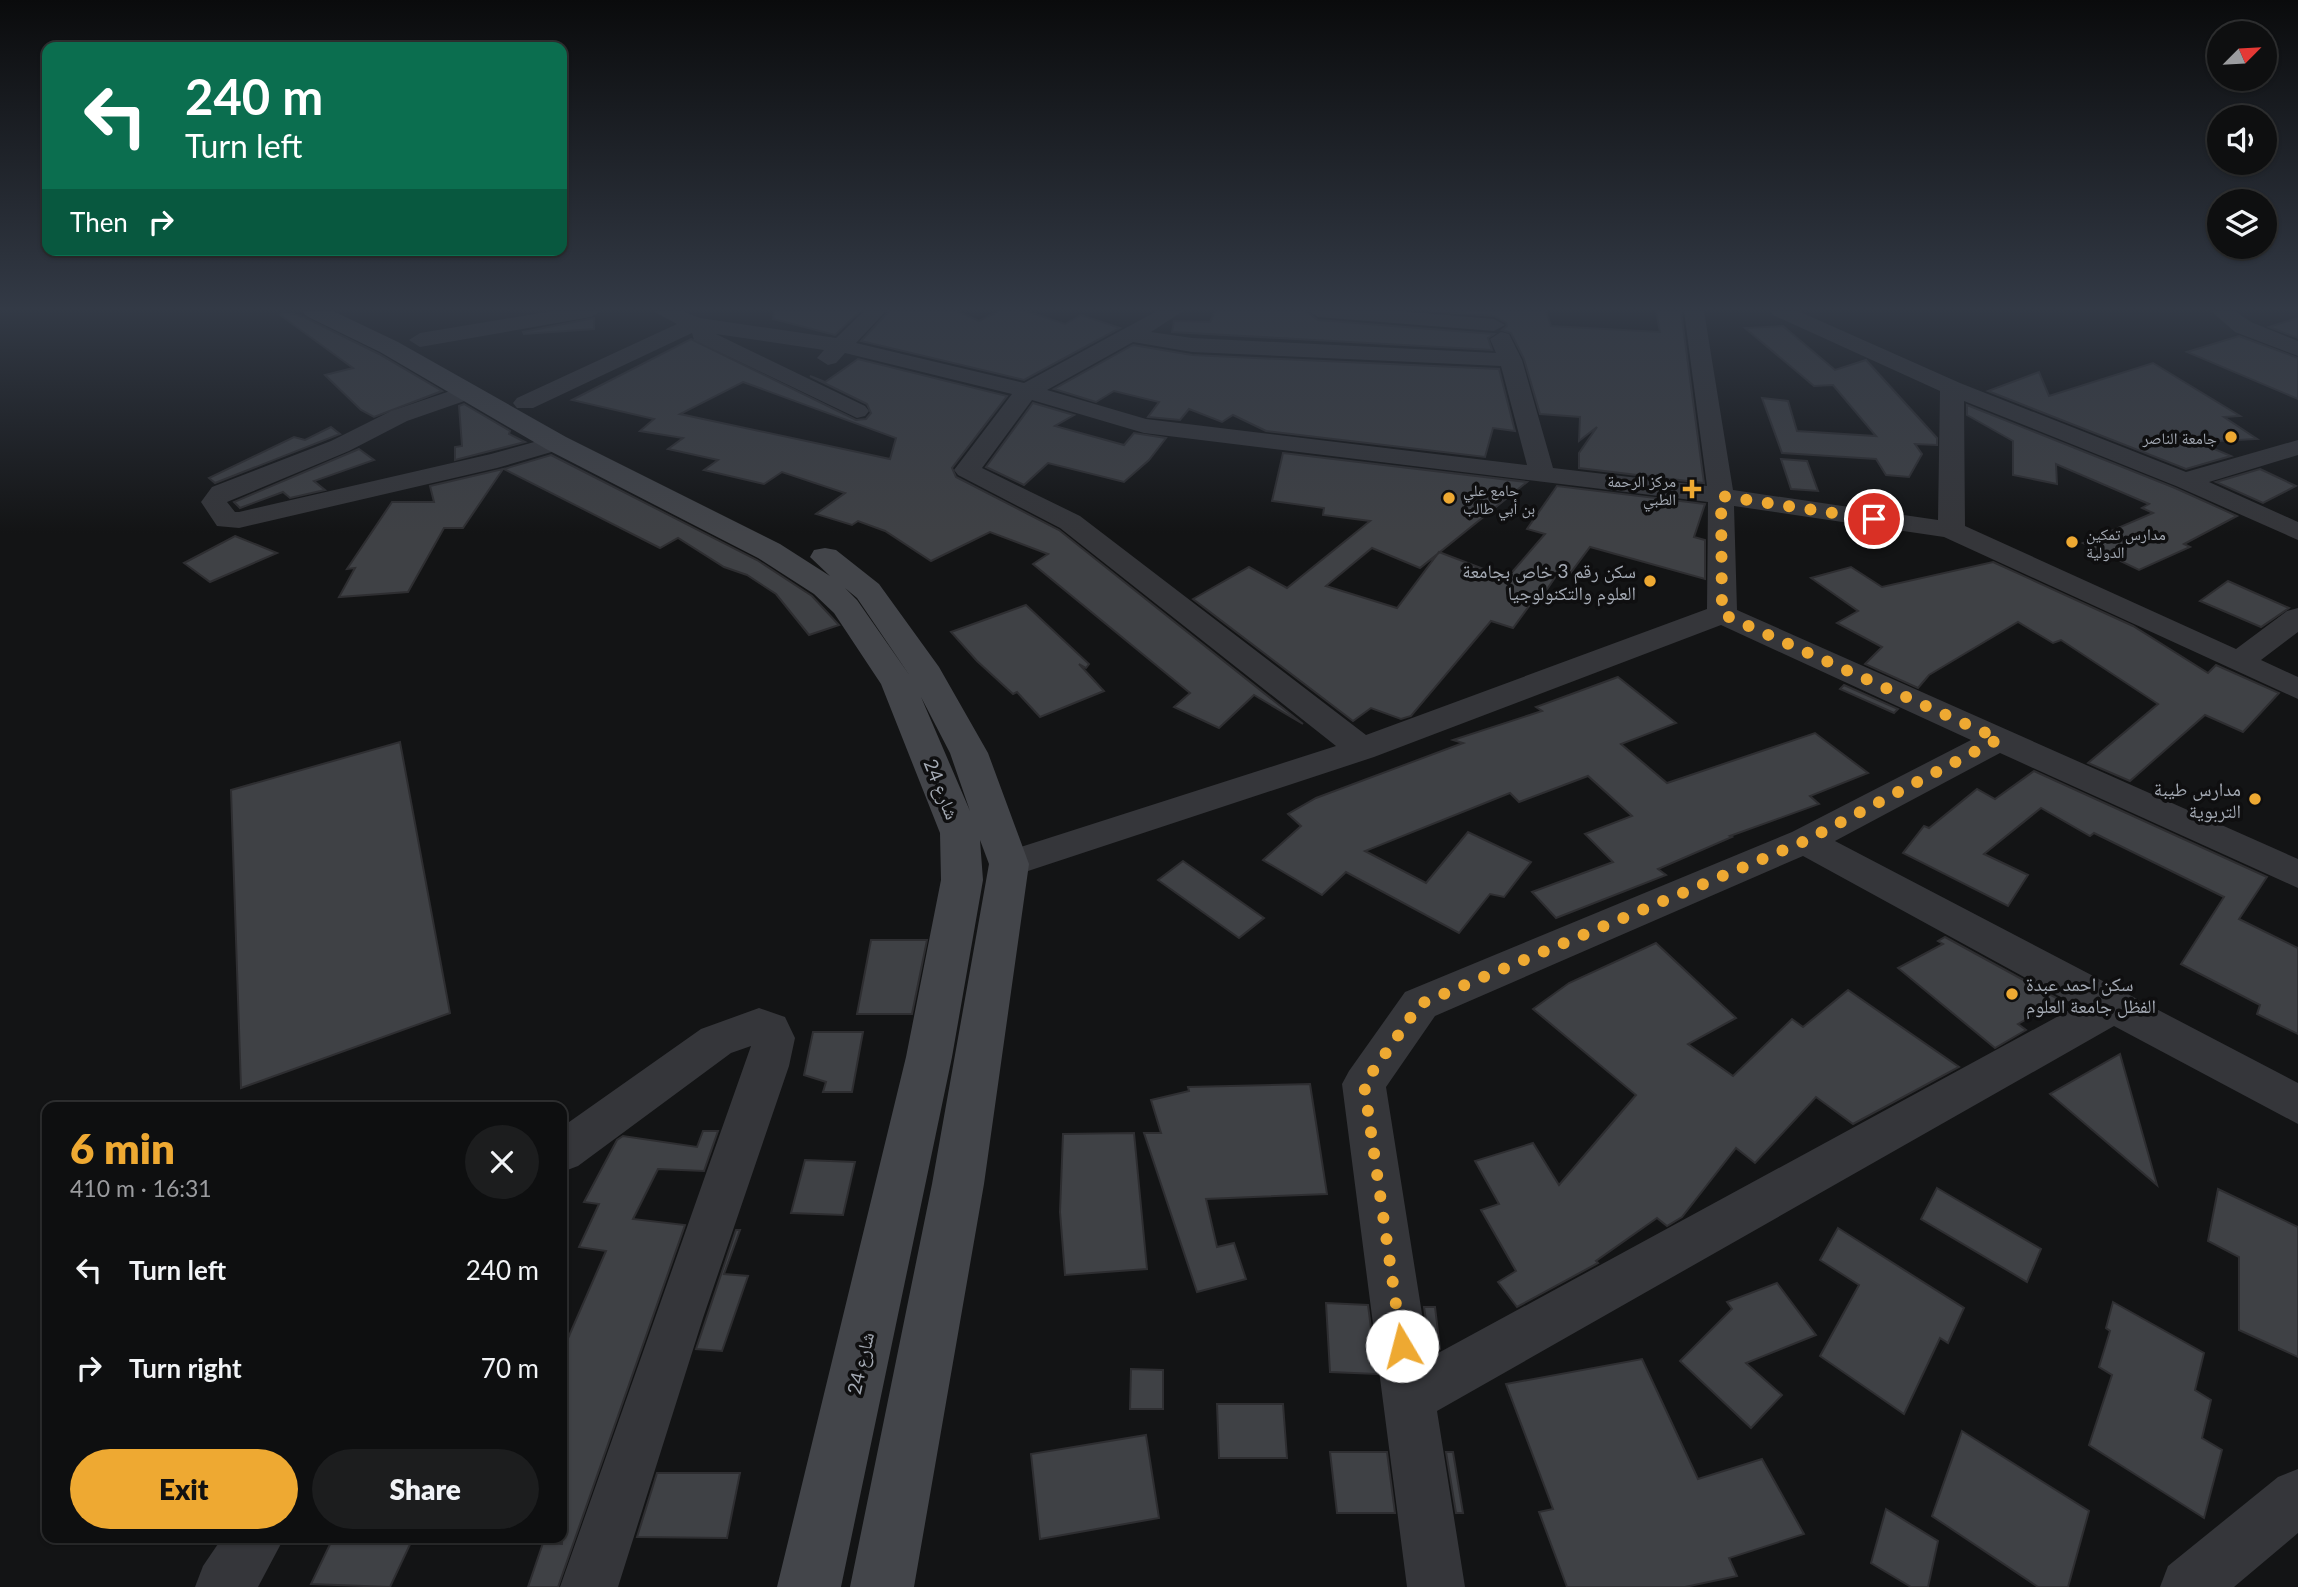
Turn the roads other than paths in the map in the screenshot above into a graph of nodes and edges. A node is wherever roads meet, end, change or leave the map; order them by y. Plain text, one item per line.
1 (457, 385) edge
2 (495, 385) edge
3 (558, 385) edge
4 (803, 385) edge
5 (1003, 385) edge
6 (1038, 385) edge
7 (1518, 385) edge
8 (1705, 385) edge
9 (1945, 385) edge
10 (1952, 388) junction
11 (468, 391) junction
12 (1027, 391) junction
13 (525, 403) junction
14 (857, 411) dead end
15 (556, 443) junction
16 (2298, 447) edge
17 (1542, 474) junction
18 (2186, 481) junction
19 (1721, 496) junction
20 (1951, 530) junction
21 (2298, 532) edge
22 (1722, 614) junction
23 (2298, 617) edge
24 (2239, 662) junction
25 (2298, 688) edge
26 (1999, 739) junction
27 (1362, 750) junction
28 (1805, 841) junction
29 (1009, 864) junction
30 (2298, 874) edge
31 (2112, 1007) junction
32 (2298, 1105) edge
33 (567, 1148) edge
34 (1409, 1398) junction
35 (2298, 1497) edge
36 (253, 1543) edge
37 (2210, 1581) edge
38 (224, 1587) edge
39 (589, 1587) edge
40 (809, 1587) edge
41 (882, 1587) edge
42 (1436, 1587) edge

1 - 11 street, شارع 24
2 - 13 street, شارع 24
3 - 13 street
4 - 14 street
5 - 12 street
6 - 12 street
7 - 17 street
8 - 19 street
9 - 10 street
10 - 18 street
10 - 20 street
11 - 15 street, شارع 24
11 - 15 street
12 - 17 street
12 - 27 street
13 - 29 street, شارع 24
15 - 40 street, شارع 24
16 - 18 street
17 - 19 street
18 - 21 street
19 - 20 street
19 - 22 street
20 - 24 street
22 - 26 street
22 - 27 street
23 - 24 street
24 - 25 street
26 - 28 street
26 - 30 street
27 - 29 street
28 - 31 street
28 - 34 street
29 - 41 street, شارع 24
31 - 32 street
31 - 34 street
33 - 39 street
34 - 42 street
35 - 37 street
36 - 38 street

